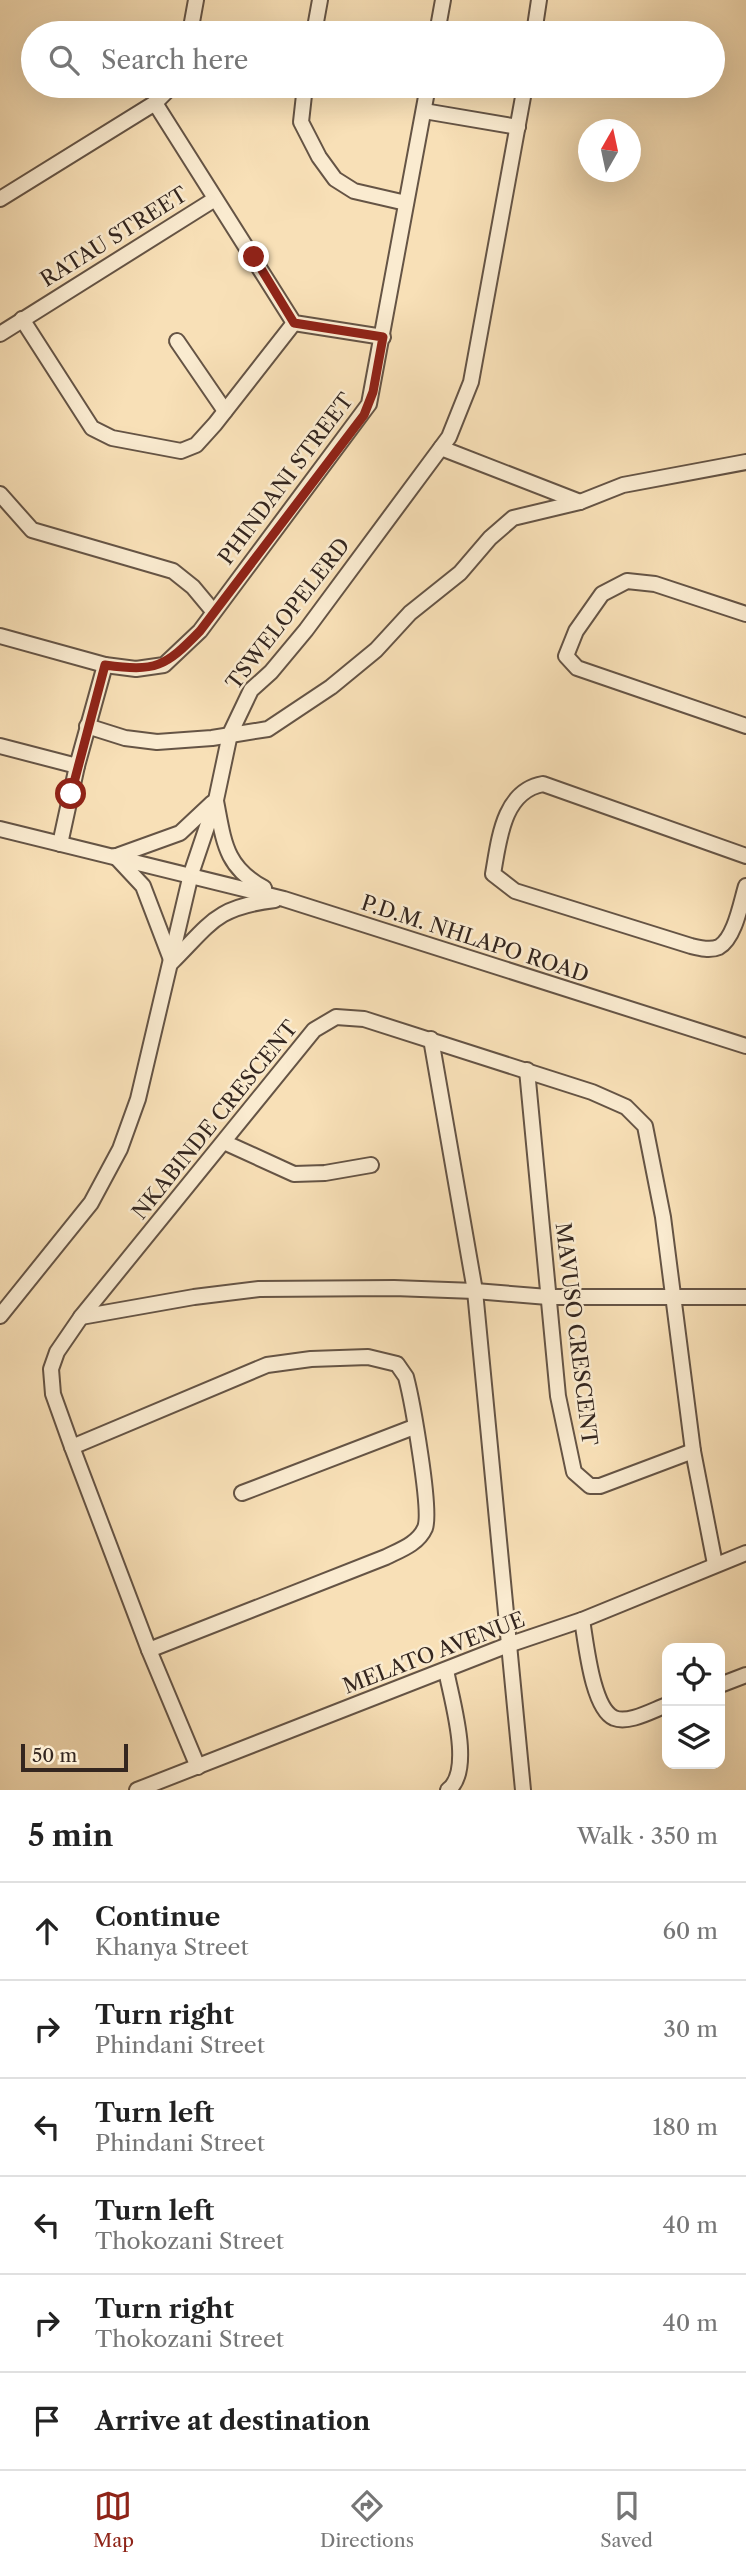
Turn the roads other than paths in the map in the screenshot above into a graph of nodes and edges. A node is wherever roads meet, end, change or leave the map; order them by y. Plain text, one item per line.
1 (196, 0) edge
2 (320, 0) edge
3 (443, 0) edge
4 (540, 0) edge
5 (192, 21) edge
6 (316, 21) edge
7 (439, 21) edge
8 (536, 21) edge
9 (160, 98) edge
10 (303, 98) edge
11 (426, 98) edge
12 (523, 98) edge
13 (155, 103) junction
14 (424, 111) junction
15 (518, 127) junction
16 (0, 199) edge
17 (215, 199) junction
18 (406, 203) junction
19 (22, 319) junction
20 (294, 323) junction
21 (0, 334) edge
22 (383, 337) junction
23 (177, 341) dead end
24 (225, 411) junction
25 (441, 448) junction
26 (746, 462) edge
27 (0, 494) edge
28 (579, 502) junction
29 (213, 611) junction
30 (746, 614) edge
31 (0, 636) edge
32 (105, 665) junction
33 (87, 726) junction
34 (746, 726) edge
35 (230, 734) junction
36 (0, 746) edge
37 (77, 766) junction
38 (216, 800) junction
39 (0, 829) edge
40 (60, 844) junction
41 (115, 856) junction
42 (746, 856) edge
43 (191, 874) junction
44 (746, 886) edge
45 (284, 899) junction
46 (172, 962) junction
47 (431, 1039) junction
48 (746, 1046) edge
49 (527, 1070) junction
50 (226, 1143) junction
51 (372, 1165) dead end
52 (475, 1290) junction
53 (548, 1297) junction
54 (675, 1297) junction
55 (746, 1297) edge
56 (0, 1315) edge
57 (81, 1318) junction
58 (414, 1427) junction
59 (72, 1447) junction
60 (693, 1451) junction
61 (242, 1493) dead end
62 (746, 1553) edge
63 (715, 1564) junction
64 (582, 1620) junction
65 (508, 1645) junction
66 (149, 1650) junction
67 (446, 1670) junction
68 (746, 1675) edge
69 (725, 1683) edge
70 (662, 1706) edge
71 (198, 1768) junction
72 (137, 1790) edge
73 (448, 1790) edge
74 (523, 1790) edge

1 - 5 street
2 - 6 street
3 - 7 street
4 - 8 street
9 - 13 street
10 - 18 street
11 - 14 street, PHINDANI STREET
12 - 15 street, TSWELOPELERD
13 - 16 street
13 - 17 street
14 - 15 street
14 - 18 street, PHINDANI STREET
15 - 25 street, TSWELOPELERD
17 - 19 street, RATAU STREET
17 - 20 street
18 - 22 street, PHINDANI STREET
19 - 21 street, RATAU STREET
19 - 24 street
20 - 22 street
20 - 24 street
22 - 29 street, PHINDANI STREET
23 - 24 street
25 - 28 street
25 - 35 street, TSWELOPELERD
26 - 28 street
27 - 29 street
28 - 35 street
29 - 32 street, PHINDANI STREET
30 - 34 street
31 - 32 street, PHINDANI STREET
32 - 33 street
33 - 35 street
33 - 37 street
35 - 38 street, TSWELOPELERD
36 - 37 street
37 - 40 street
38 - 41 street
38 - 43 street, TSWELOPELERD
38 - 45 street
39 - 40 street, P.D.M. NHLAPO ROAD
40 - 41 street, P.D.M. NHLAPO ROAD
41 - 43 street, P.D.M. NHLAPO ROAD
41 - 46 street
42 - 44 street
43 - 45 street, P.D.M. NHLAPO ROAD
43 - 46 street, TSWELOPELERD
45 - 46 street
45 - 48 street, P.D.M. NHLAPO ROAD
46 - 56 street, TSWELOPELERD
47 - 49 street, NKABINDE CRESCENT
47 - 50 street, NKABINDE CRESCENT
47 - 52 street
49 - 53 street, MAVUSO CRESCENT
49 - 54 street, NKABINDE CRESCENT
50 - 51 street
50 - 57 street, NKABINDE CRESCENT
52 - 53 street
52 - 57 street
52 - 65 street
53 - 54 street
53 - 60 street, MAVUSO CRESCENT
54 - 55 street
54 - 60 street, NKABINDE CRESCENT
57 - 59 street, NKABINDE CRESCENT
58 - 59 street
58 - 61 street
58 - 66 street
59 - 66 street, NKABINDE CRESCENT
60 - 63 street, NKABINDE CRESCENT
62 - 63 street, MELATO AVENUE
63 - 64 street, MELATO AVENUE
64 - 65 street, MELATO AVENUE
64 - 70 street
65 - 67 street, MELATO AVENUE
65 - 74 street
66 - 71 street, NKABINDE CRESCENT
67 - 71 street, MELATO AVENUE
67 - 73 street
68 - 69 street
71 - 72 street, MELATO AVENUE

